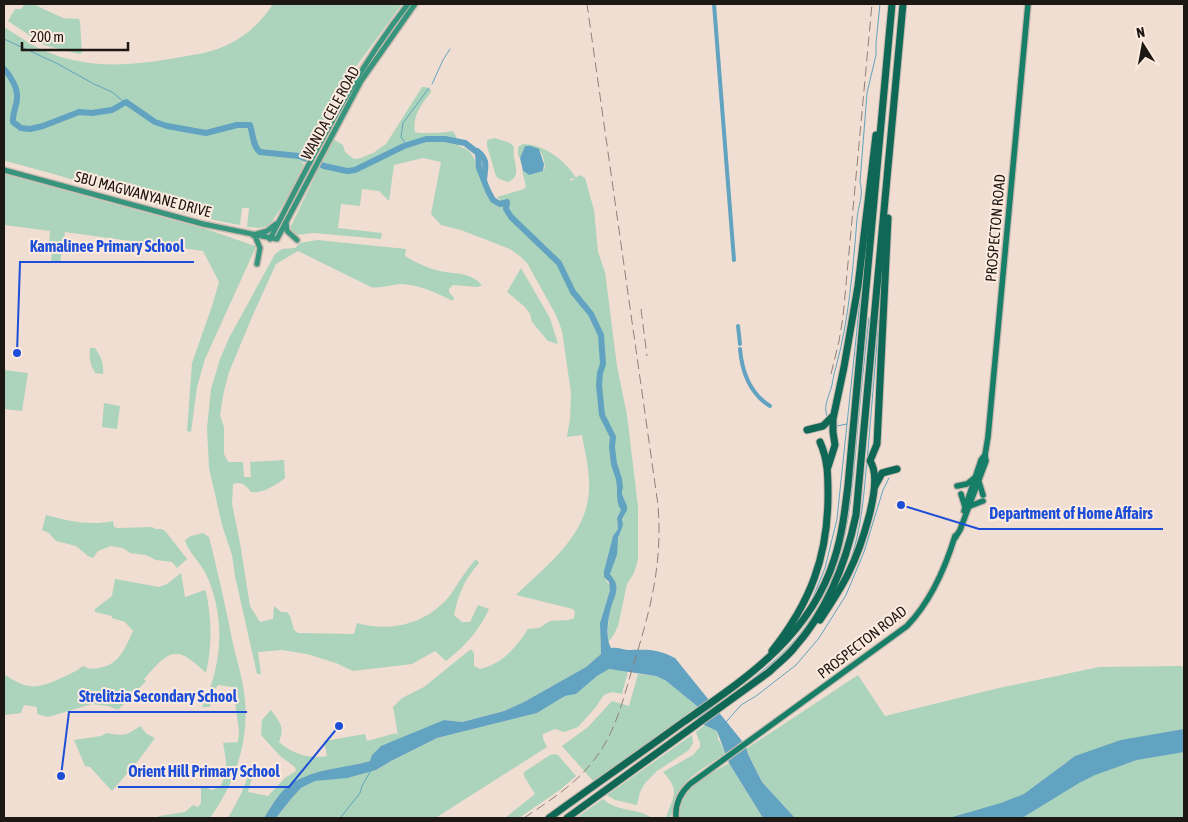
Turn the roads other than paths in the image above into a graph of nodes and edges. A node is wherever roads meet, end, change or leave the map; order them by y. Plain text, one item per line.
1 (408, 4) edge
2 (415, 4) edge
3 (892, 4) edge
4 (903, 4) edge
5 (1028, 4) edge
6 (888, 54) junction
7 (890, 148) junction
8 (316, 156) junction
9 (311, 167) junction
10 (4, 170) edge
11 (286, 219) junction
12 (280, 221) junction
13 (254, 235) junction
14 (270, 239) junction
15 (277, 239) joint
16 (297, 240) dead end
17 (257, 264) dead end
18 (833, 415) junction
19 (807, 430) dead end
20 (820, 442) dead end
21 (828, 467) junction
22 (897, 469) dead end
23 (977, 479) junction
24 (874, 486) junction
25 (957, 486) dead end
26 (961, 494) dead end
27 (968, 507) junction
28 (794, 648) junction
29 (761, 665) junction
30 (549, 818) edge
31 (567, 818) edge
32 (676, 818) edge

1 - 8 main road, WANDA CELE ROAD
2 - 8 main road, WANDA CELE ROAD
3 - 6 highway
4 - 7 highway
5 - 23 main road, PROSPECTON ROAD
6 - 18 highway
6 - 29 highway
7 - 24 highway
7 - 28 highway
8 - 9 main road, WANDA CELE ROAD
9 - 11 main road, WANDA CELE ROAD
9 - 12 main road, WANDA CELE ROAD
10 - 13 main road, SBU MAGWANYANE DRIVE
11 - 15 main road, WANDA CELE ROAD
11 - 16 main road
12 - 13 main road
12 - 14 main road, WANDA CELE ROAD
13 - 14 main road, SBU MAGWANYANE DRIVE
13 - 17 main road
14 - 15 main road, SBU MAGWANYANE DRIVE
18 - 19 highway
18 - 21 highway
20 - 21 highway
21 - 29 highway
22 - 24 highway
23 - 25 main road
23 - 27 main road, PROSPECTON ROAD
23 - 27 main road
24 - 28 highway
26 - 27 main road
27 - 32 main road, PROSPECTON ROAD
28 - 31 highway
29 - 30 highway

